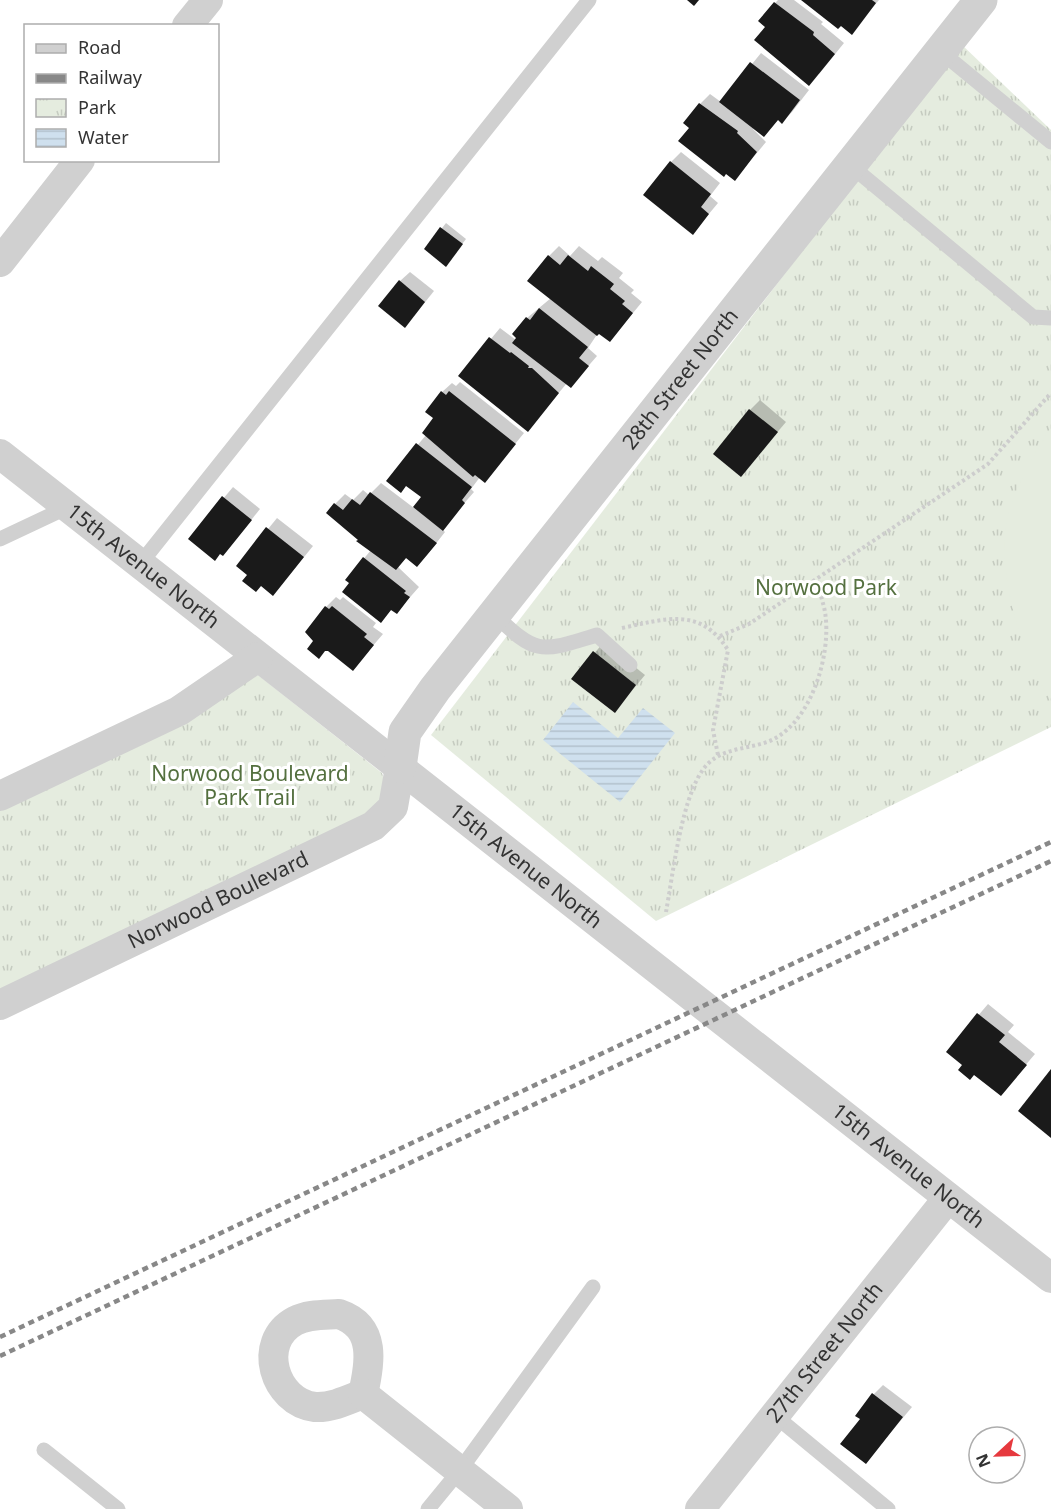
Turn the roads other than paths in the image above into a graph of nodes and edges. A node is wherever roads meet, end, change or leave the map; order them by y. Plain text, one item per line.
1 (208, 0) edge
2 (590, 0) edge
3 (981, 0) edge
4 (190, 24) edge
5 (940, 51) junction
6 (1051, 142) edge
7 (78, 162) edge
8 (850, 165) junction
9 (0, 262) edge
10 (1051, 318) edge
11 (0, 454) edge
12 (68, 507) junction
13 (0, 539) edge
14 (140, 564) junction
15 (494, 614) junction
16 (258, 657) junction
17 (630, 665) dead end
18 (399, 767) junction
19 (0, 796) edge
20 (0, 1005) edge
21 (948, 1198) junction
22 (1051, 1278) edge
23 (593, 1287) dead end
24 (363, 1394) dead end
25 (773, 1418) junction
26 (44, 1450) dead end
27 (460, 1470) junction
28 (118, 1509) edge
29 (428, 1509) edge
30 (508, 1509) edge
31 (700, 1509) edge
32 (888, 1509) edge

1 - 4 street
2 - 14 lane
3 - 5 street, 28th Street North
5 - 6 lane
5 - 8 street, 28th Street North
7 - 9 street
8 - 10 lane
8 - 15 street, 28th Street North
11 - 12 street, 15th Avenue North
12 - 13 lane
12 - 14 street, 15th Avenue North
14 - 16 street, 15th Avenue North
15 - 17 lane
15 - 18 street, 28th Street North
16 - 18 street, 15th Avenue North
16 - 19 street
18 - 20 street, Norwood Boulevard
18 - 21 street, 15th Avenue North
21 - 22 street, 15th Avenue North
21 - 25 street, 27th Street North
23 - 27 lane
24 - 27 street
25 - 31 street, 27th Street North
25 - 32 lane
26 - 28 lane
27 - 29 lane
27 - 30 street

